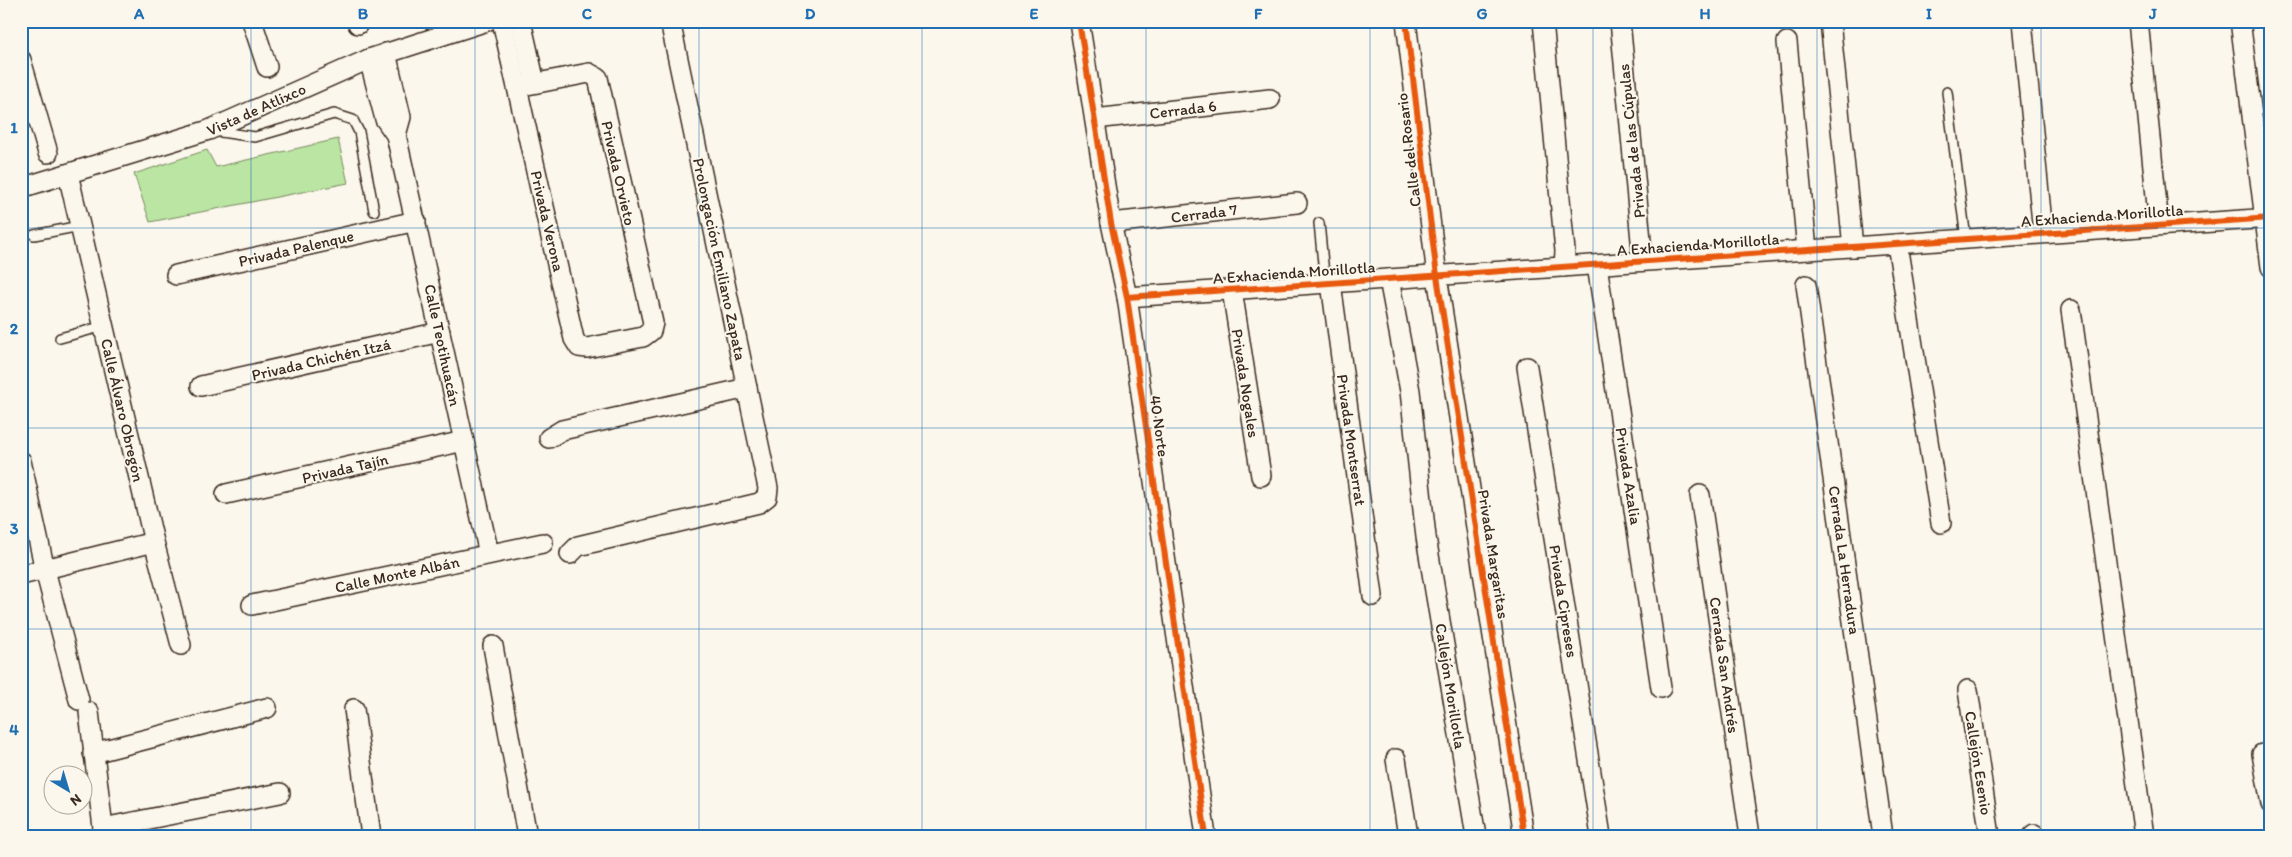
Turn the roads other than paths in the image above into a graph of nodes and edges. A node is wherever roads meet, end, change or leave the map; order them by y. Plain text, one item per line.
1 (252, 21) edge
2 (487, 21) edge
3 (502, 21) edge
4 (521, 21) edge
5 (670, 21) edge
6 (1079, 21) edge
7 (1406, 21) edge
8 (1543, 21) edge
9 (1620, 21) edge
10 (1830, 21) edge
11 (2022, 21) edge
12 (2138, 21) edge
13 (2241, 28) dead end
14 (1787, 42) dead end
15 (378, 56) junction
16 (21, 60) edge
17 (267, 66) dead end
18 (526, 85) junction
19 (1947, 92) dead end
20 (1270, 99) dead end
21 (1095, 119) junction
22 (209, 130) junction
23 (48, 153) dead end
24 (68, 174) junction
25 (21, 188) edge
26 (1296, 203) dead end
27 (374, 211) dead end
28 (2267, 218) edge
29 (416, 221) junction
30 (1319, 223) dead end
31 (1111, 224) junction
32 (2159, 225) junction
33 (80, 226) junction
34 (2043, 233) junction
35 (34, 235) dead end
36 (1966, 239) junction
37 (1898, 244) junction
38 (1853, 247) junction
39 (1807, 250) junction
40 (1643, 261) junction
41 (1596, 265) junction
42 (1564, 267) junction
43 (2271, 267) edge
44 (176, 275) dead end
45 (1437, 276) junction
46 (1389, 279) junction
47 (1328, 283) junction
48 (1806, 285) dead end
49 (1232, 290) junction
50 (1127, 297) junction
51 (2071, 310) dead end
52 (104, 326) junction
53 (651, 331) joint
54 (440, 332) junction
55 (60, 338) dead end
56 (1526, 367) dead end
57 (202, 386) dead end
58 (747, 388) junction
59 (549, 438) dead end
60 (464, 441) junction
61 (21, 461) edge
62 (1261, 476) dead end
63 (226, 494) dead end
64 (1700, 495) dead end
65 (1941, 523) dead end
66 (154, 542) junction
67 (543, 543) dead end
68 (489, 554) junction
69 (570, 554) dead end
70 (46, 570) junction
71 (21, 575) edge
72 (1373, 596) dead end
73 (252, 605) dead end
74 (181, 645) dead end
75 (493, 646) dead end
76 (1661, 688) dead end
77 (1968, 690) dead end
78 (267, 708) dead end
79 (354, 709) dead end
80 (93, 753) junction
81 (2262, 754) dead end
82 (1396, 759) dead end
83 (280, 793) dead end
84 (2271, 804) edge
85 (103, 832) edge
86 (371, 836) edge
87 (527, 836) edge
88 (1206, 836) edge
89 (1408, 836) edge
90 (1476, 836) edge
91 (1524, 836) edge
92 (1600, 836) edge
93 (1750, 836) edge
94 (1883, 836) edge
95 (1990, 836) edge
96 (2144, 836) edge

1 - 17 street
2 - 15 street, Vista de Atlixco
3 - 18 street, Privada Verona
4 - 18 street
5 - 58 street, Prolongación Emiliano Zapata
6 - 21 street, 40 Norte
7 - 45 street, Calle del Rosario
8 - 42 street
9 - 40 street, Privada de las Cúpulas
10 - 38 street
11 - 34 street
12 - 32 street
13 - 28 street
14 - 39 street
15 - 22 street, Vista de Atlixco
15 - 29 street, Calle Teotihuacán
16 - 23 street
18 - 53 street, Privada Orvieto
18 - 53 street, Privada Verona
19 - 36 lane
20 - 21 street, Cerrada 6
21 - 31 street, 40 Norte
22 - 24 street, Vista de Atlixco
22 - 27 lane
24 - 25 street, Vista de Atlixco
24 - 33 street, Calle Álvaro Obregón
26 - 31 street, Cerrada 7
28 - 32 street, A Exhacienda Morillotla
28 - 43 street
29 - 44 street, Privada Palenque
29 - 54 street, Calle Teotihuacán
30 - 47 lane
31 - 50 street, 40 Norte
32 - 34 street, A Exhacienda Morillotla
33 - 35 lane
33 - 52 street, Calle Álvaro Obregón
34 - 36 street, A Exhacienda Morillotla
36 - 37 street, A Exhacienda Morillotla
37 - 38 street, A Exhacienda Morillotla
37 - 65 street
38 - 39 street, A Exhacienda Morillotla
39 - 40 street, A Exhacienda Morillotla
40 - 41 street, A Exhacienda Morillotla
41 - 42 street, A Exhacienda Morillotla
41 - 76 street, Privada Azalia
42 - 45 street, A Exhacienda Morillotla
45 - 46 street, A Exhacienda Morillotla
45 - 91 street, Privada Margaritas
46 - 47 street, A Exhacienda Morillotla
46 - 90 street, Callejón Morillotla
47 - 49 street, A Exhacienda Morillotla
47 - 72 street, Privada Montserrat
48 - 94 street, Cerrada La Herradura
49 - 50 street, A Exhacienda Morillotla
49 - 62 street, Privada Nogales
50 - 88 street, 40 Norte
51 - 96 street
52 - 55 lane
52 - 66 street, Calle Álvaro Obregón
54 - 57 street, Privada Chichén Itzá
54 - 60 street, Calle Teotihuacán
56 - 92 street, Privada Cipreses
58 - 59 street
58 - 69 street, Prolongación Emiliano Zapata
60 - 63 street, Privada Tajín
60 - 68 street, Calle Teotihuacán
61 - 70 street
64 - 93 street, Cerrada San Andrés
66 - 70 street
66 - 74 street, Calle Álvaro Obregón
67 - 68 street, Calle Monte Albán
68 - 73 street, Calle Monte Albán
70 - 71 street
70 - 80 street
75 - 87 street
77 - 95 street, Callejón Esenio
78 - 80 street
79 - 86 street
80 - 85 street
81 - 84 street
82 - 89 street
83 - 85 street

